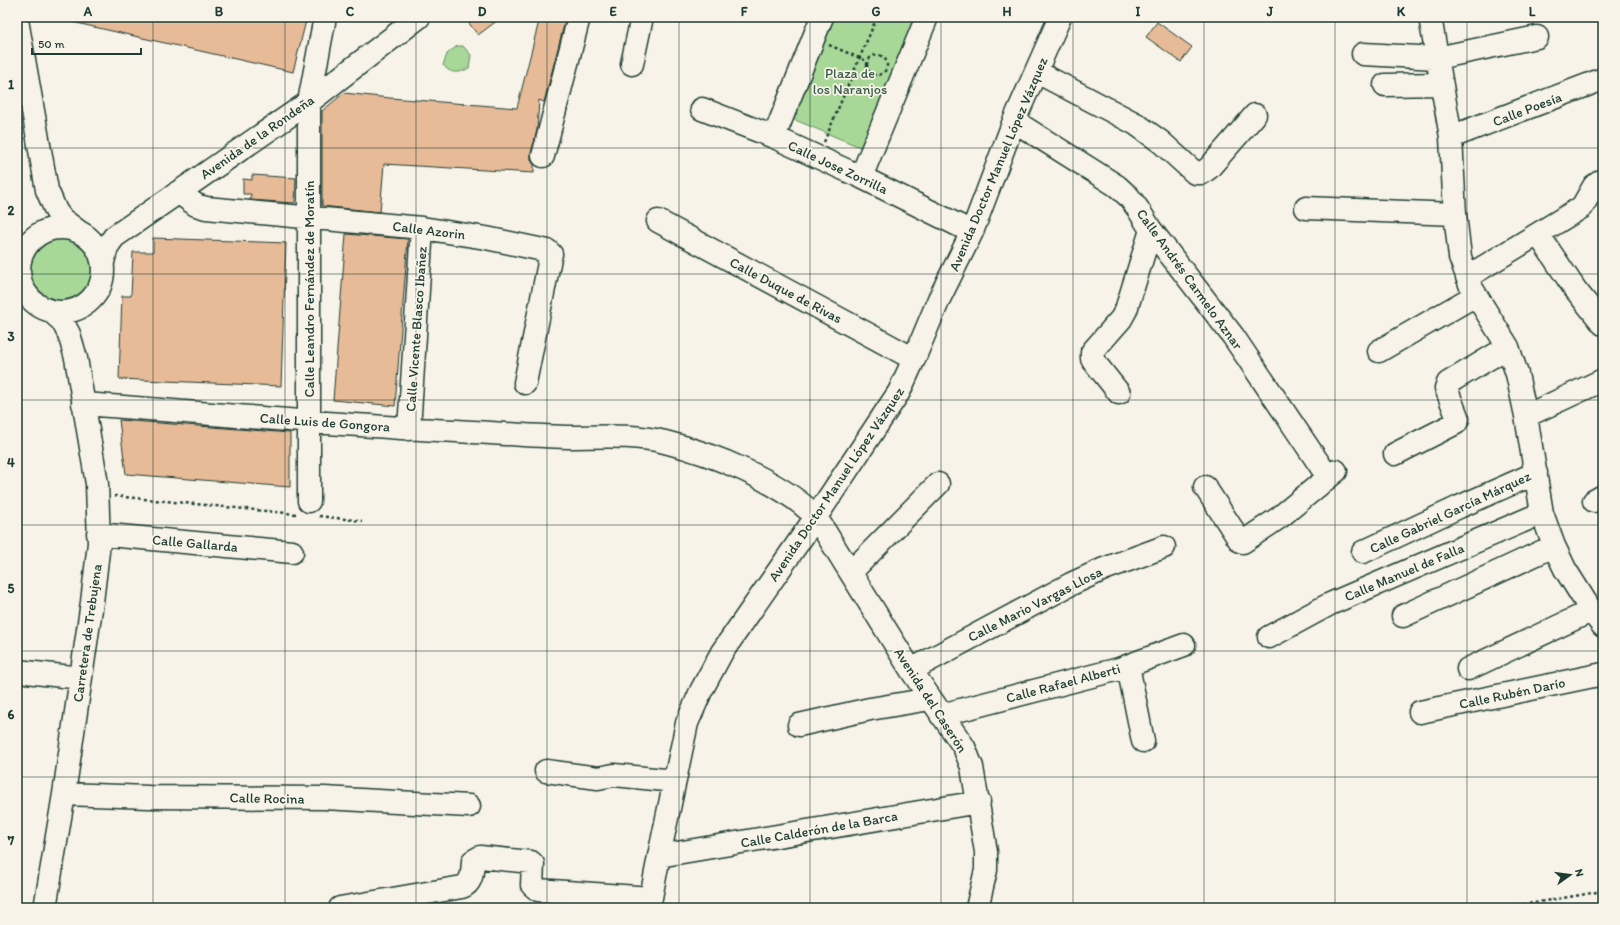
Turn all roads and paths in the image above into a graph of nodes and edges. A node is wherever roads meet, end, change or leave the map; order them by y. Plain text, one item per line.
1 (325, 17) edge
2 (419, 17) edge
3 (579, 17) edge
4 (642, 17) edge
5 (822, 17) edge
6 (876, 17) edge
7 (927, 17) edge
8 (1428, 17) edge
9 (1057, 18) edge
10 (18, 32) edge
11 (1537, 37) dead end
12 (813, 38) junction
13 (1363, 54) dead end
14 (859, 58) junction
15 (1437, 58) junction
16 (867, 61) junction
17 (632, 64) dead end
18 (1037, 72) junction
19 (1603, 79) edge
20 (1442, 84) junction
21 (1385, 85) dead end
22 (309, 102) junction
23 (702, 109) dead end
24 (1255, 115) dead end
25 (1014, 121) junction
26 (774, 137) junction
27 (1451, 137) junction
28 (543, 156) dead end
29 (818, 157) junction
30 (861, 178) junction
31 (1603, 180) edge
32 (47, 190) junction
33 (178, 192) junction
34 (1306, 208) dead end
35 (1455, 214) junction
36 (308, 218) junction
37 (658, 221) dead end
38 (422, 228) junction
39 (1151, 230) junction
40 (78, 231) junction
41 (972, 232) junction
42 (1538, 234) junction
43 (37, 235) junction
44 (102, 262) junction
45 (19, 284) edge
46 (1471, 286) junction
47 (82, 306) junction
48 (46, 309) junction
49 (17, 310) edge
50 (1603, 324) edge
51 (1508, 346) junction
52 (1378, 351) dead end
53 (76, 358) junction
54 (914, 359) junction
55 (1603, 380) edge
56 (525, 383) dead end
57 (1119, 393) dead end
58 (83, 404) junction
59 (1526, 416) junction
60 (309, 421) junction
61 (409, 429) junction
62 (1395, 454) dead end
63 (1536, 473) junction
64 (938, 484) dead end
65 (1205, 487) dead end
66 (98, 494) junction
67 (308, 511) junction
68 (1542, 513) junction
69 (816, 517) junction
70 (362, 521) dead end
71 (98, 534) junction
72 (1554, 546) junction
73 (1164, 547) dead end
74 (292, 552) dead end
75 (1363, 552) dead end
76 (851, 572) junction
77 (1403, 616) dead end
78 (1597, 618) edge
79 (1269, 637) dead end
80 (1184, 645) dead end
81 (1128, 666) junction
82 (1468, 669) dead end
83 (911, 670) junction
84 (17, 671) edge
85 (1603, 674) edge
86 (81, 678) junction
87 (936, 707) junction
88 (1420, 712) dead end
89 (799, 725) dead end
90 (1143, 741) dead end
91 (546, 771) dead end
92 (675, 781) junction
93 (64, 794) junction
94 (979, 802) junction
95 (469, 806) dead end
96 (659, 856) junction
97 (1603, 891) edge
98 (650, 903) edge
99 (45, 908) edge
100 (340, 908) edge
101 (977, 908) edge
102 (1493, 908) edge

1 - 22 street, Calle Leandro Fernández de Moratín
2 - 22 street, Avenida de la Rondeña
3 - 28 street
4 - 17 street
5 - 12 street
6 - 14 path
7 - 30 street
8 - 15 street
9 - 18 street, Avenida Doctor Manuel López Vázquez
10 - 32 street
11 - 15 street
12 - 14 path
12 - 26 street
13 - 15 street
14 - 16 path
14 - 29 path
15 - 20 street
16 - 16 path
18 - 24 street
18 - 25 street, Avenida Doctor Manuel López Vázquez
19 - 27 street, Calle Poesía
20 - 21 street
20 - 27 street
22 - 33 street, Avenida de la Rondeña
22 - 36 street, Calle Leandro Fernández de Moratín
23 - 26 street, Calle Jose Zorrilla
25 - 39 street, Calle Andrés Carmelo Aznar
25 - 41 street, Avenida Doctor Manuel López Vázquez
26 - 29 street, Calle Jose Zorrilla
27 - 35 street
29 - 30 street, Calle Jose Zorrilla
30 - 41 street, Calle Jose Zorrilla
31 - 42 street
32 - 40 street
32 - 43 street
33 - 36 street, Calle Azorin
33 - 44 street, Avenida de la Rondeña
34 - 35 street
35 - 46 street
36 - 38 street, Calle Azorin
36 - 60 street, Calle Leandro Fernández de Moratín
37 - 54 street, Calle Duque de Rivas
38 - 56 street, Calle Azorin
38 - 61 street, Calle Vicente Blasco Ibañez
39 - 57 street
39 - 65 street, Calle Andrés Carmelo Aznar
40 - 43 street
40 - 44 street
41 - 54 street, Avenida Doctor Manuel López Vázquez
42 - 46 street
42 - 50 street
43 - 45 street
44 - 47 street
45 - 48 street
46 - 51 street
46 - 52 street
47 - 48 street
47 - 53 street, Carretera de Trebujena
48 - 49 street
48 - 53 street, Carretera de Trebujena
51 - 59 street
51 - 62 street
53 - 58 street, Carretera de Trebujena
54 - 69 street, Avenida Doctor Manuel López Vázquez
55 - 59 street
58 - 60 street, Calle Luis de Gongora
58 - 66 street, Carretera de Trebujena
59 - 63 street
60 - 61 street, Calle Luis de Gongora
60 - 67 street, Calle Leandro Fernández de Moratín
61 - 69 street, Calle Luis de Gongora
63 - 68 street
63 - 75 street, Calle Gabriel García Márquez
64 - 76 street
66 - 67 path
66 - 71 street, Carretera de Trebujena
67 - 70 path
68 - 72 street
68 - 79 street, Calle Manuel de Falla
69 - 76 street, Avenida del Caserón
69 - 92 street, Avenida Doctor Manuel López Vázquez
71 - 74 street, Calle Gallarda
71 - 86 street, Carretera de Trebujena
72 - 77 street
72 - 78 street
73 - 83 street, Calle Mario Vargas Llosa
76 - 83 street, Avenida del Caserón
78 - 82 street
80 - 81 street, Calle Rafael Alberti
81 - 87 street, Calle Rafael Alberti
81 - 90 street
83 - 87 street, Avenida del Caserón
84 - 86 street
85 - 88 street, Calle Rubén Darío
86 - 93 street, Carretera de Trebujena
87 - 89 street, Calle Rafael Alberti
87 - 94 street, Avenida del Caserón
91 - 92 street
92 - 96 street, Avenida Doctor Manuel López Vázquez
93 - 95 street, Calle Rocina
93 - 99 street, Carretera de Trebujena
94 - 96 street, Calle Calderón de la Barca
94 - 101 street, Avenida del Caserón
96 - 98 street, Avenida Doctor Manuel López Vázquez
97 - 102 path
98 - 100 street

